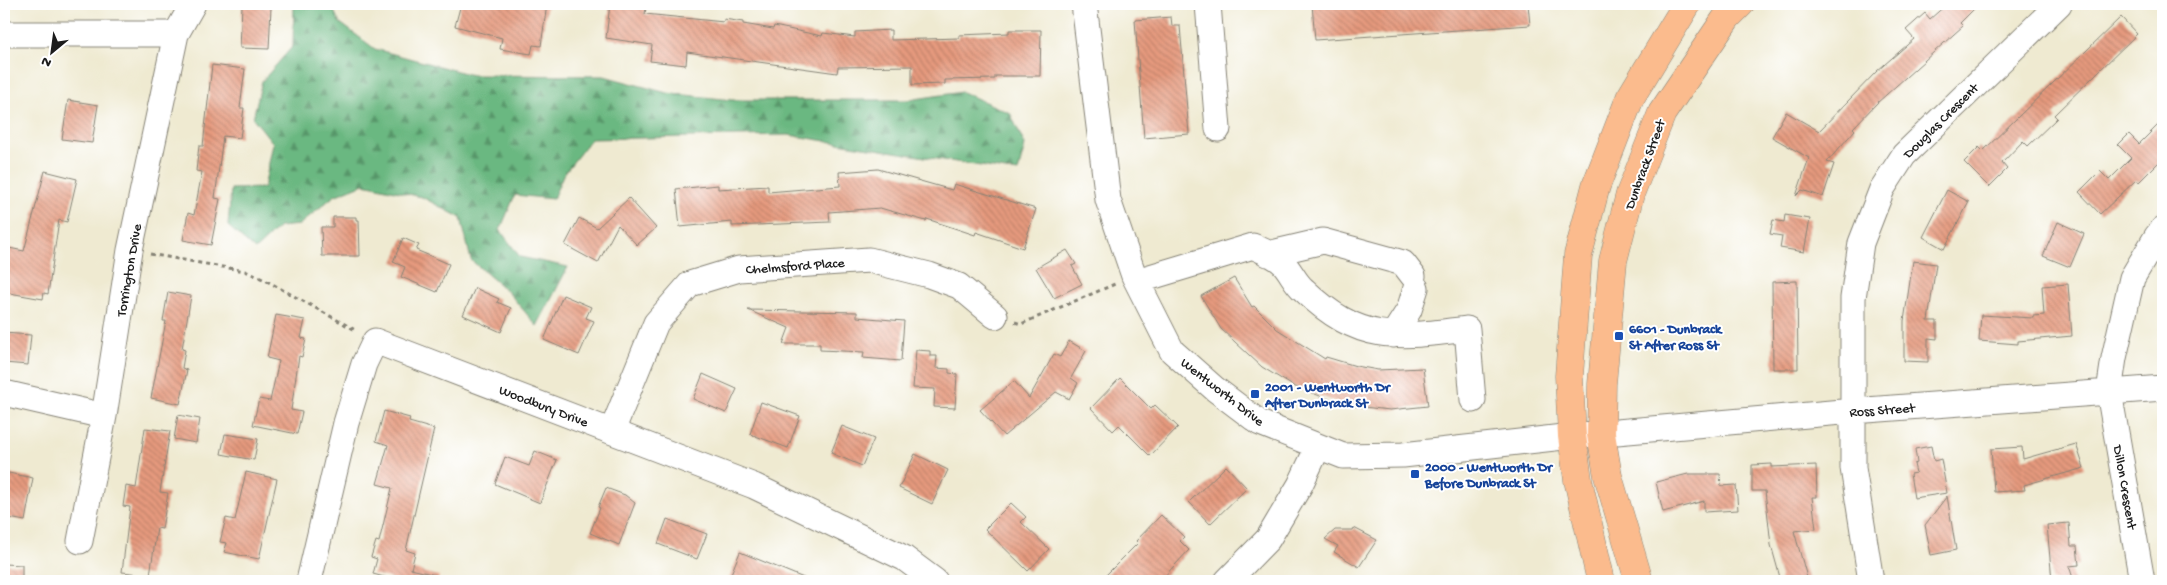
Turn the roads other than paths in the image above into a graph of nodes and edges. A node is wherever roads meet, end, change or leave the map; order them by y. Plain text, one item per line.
1 (193, 4) edge
2 (1084, 4) edge
3 (1208, 4) edge
4 (1687, 4) edge
5 (1740, 4) edge
6 (2060, 4) edge
7 (4, 34) edge
8 (176, 34) junction
9 (1218, 129) dead end
10 (2163, 230) edge
11 (1268, 254) junction
12 (1136, 279) junction
13 (995, 316) road end
14 (1393, 334) junction
15 (2163, 388) edge
16 (2110, 392) junction
17 (4, 393) edge
18 (1473, 400) dead end
19 (1853, 411) junction
20 (104, 416) junction
21 (612, 431) junction
22 (1601, 434) junction
23 (1572, 436) junction
24 (1318, 447) junction
25 (80, 541) dead end
26 (309, 581) edge
27 (934, 581) edge
28 (1227, 581) edge
29 (1601, 581) edge
30 (1639, 581) edge
31 (1871, 581) edge
32 (2142, 581) edge

1 - 8 street, Torrington Drive
2 - 12 street, Wentworth Drive
3 - 9 street
4 - 23 main road
5 - 22 main road, Dunbrack Street
6 - 19 street, Douglas Crescent
7 - 8 street
8 - 20 street, Torrington Drive
10 - 16 street
11 - 12 street
11 - 14 street
11 - 14 street
12 - 24 street, Wentworth Drive
13 - 21 street, Chelmsford Place
14 - 18 street
15 - 16 street, Ross Street
16 - 19 street, Ross Street
16 - 32 street, Dillon Crescent
17 - 20 street
19 - 22 street, Ross Street
19 - 31 street, Douglas Crescent
20 - 25 street, Torrington Drive
21 - 26 street, Woodbury Drive
21 - 27 street, Woodbury Drive
22 - 23 street, Wentworth Drive
22 - 30 main road, Dunbrack Street
23 - 24 street, Wentworth Drive
23 - 29 main road
24 - 28 street

